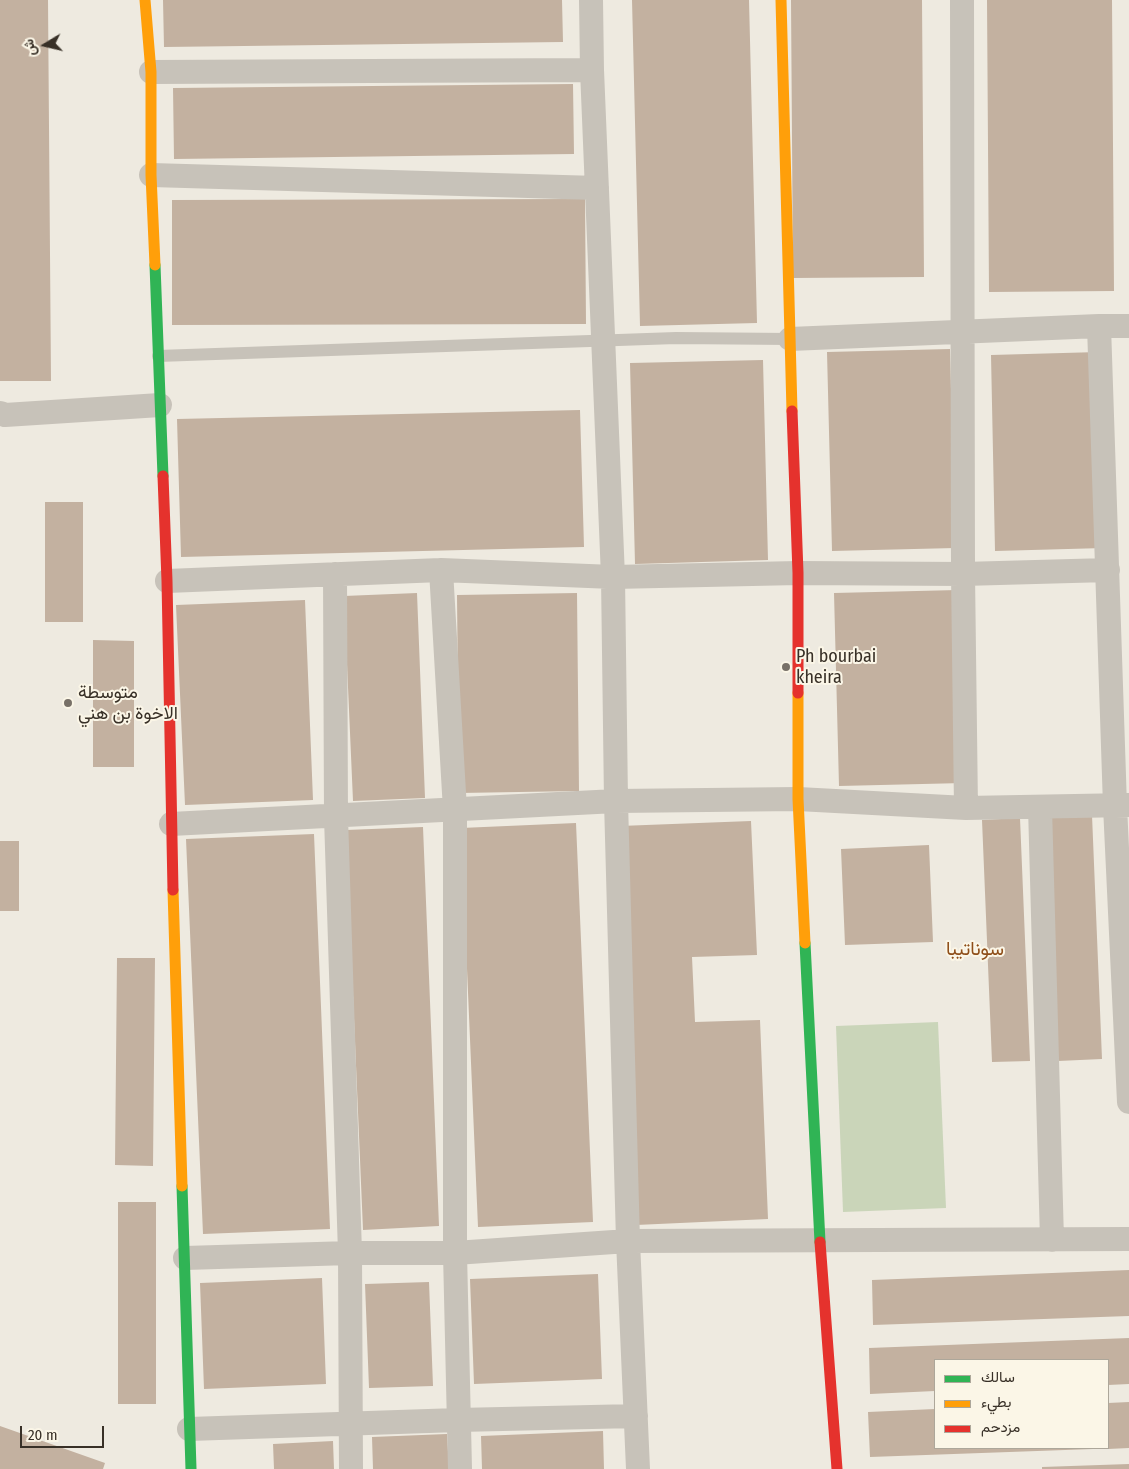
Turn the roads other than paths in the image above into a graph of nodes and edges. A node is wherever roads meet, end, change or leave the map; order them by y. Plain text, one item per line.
1 (145, 0) edge
2 (591, 0) edge
3 (781, 0) edge
4 (962, 0) edge
5 (592, 70) junction
6 (151, 72) junction
7 (150, 175) junction
8 (597, 188) junction
9 (1099, 326) junction
10 (1129, 326) edge
11 (962, 331) junction
12 (790, 339) junction
13 (604, 340) junction
14 (158, 356) junction
15 (160, 405) junction
16 (0, 413) edge
17 (441, 570) junction
18 (1108, 570) junction
19 (798, 573) junction
20 (335, 574) junction
21 (962, 574) junction
22 (612, 577) junction
23 (167, 581) junction
24 (798, 799) junction
25 (616, 801) junction
26 (1122, 806) edge
27 (1040, 807) junction
28 (966, 808) junction
29 (455, 810) junction
30 (336, 817) junction
31 (171, 824) junction
32 (1129, 1102) edge
33 (1129, 1239) edge
34 (820, 1240) junction
35 (1052, 1240) junction
36 (628, 1241) junction
37 (350, 1253) junction
38 (455, 1253) junction
39 (185, 1258) junction
40 (636, 1416) junction
41 (458, 1420) junction
42 (351, 1424) junction
43 (189, 1429) junction
44 (191, 1469) edge
45 (351, 1469) edge
46 (460, 1469) edge
47 (638, 1469) edge
48 (837, 1469) edge

1 - 6 street
2 - 5 street
3 - 12 street
4 - 11 street
5 - 6 street
5 - 8 street
6 - 7 street
7 - 8 street
7 - 14 street
8 - 13 street
9 - 10 street
9 - 11 street
9 - 18 street
11 - 12 street
11 - 21 street
12 - 13 lane
12 - 19 street
13 - 14 lane
13 - 22 street
14 - 15 street
15 - 16 street
15 - 23 street
17 - 20 street
17 - 22 street
17 - 29 street
18 - 21 street
18 - 26 street
19 - 21 street
19 - 22 street
19 - 24 street
20 - 23 street
20 - 30 street
21 - 28 street
22 - 25 street
23 - 31 street
24 - 25 street
24 - 28 street
24 - 34 street
25 - 29 street
25 - 36 street
26 - 27 street
26 - 32 street
27 - 28 street
27 - 35 street
29 - 30 street
29 - 38 street
30 - 31 street
30 - 37 street
31 - 39 street
33 - 35 street
34 - 35 street
34 - 36 street
34 - 48 street
36 - 38 street
36 - 40 street
37 - 38 street
37 - 39 street
37 - 42 street
38 - 41 street
39 - 43 street
40 - 41 street
40 - 47 street
41 - 42 street
41 - 46 street
42 - 43 street
42 - 45 street
43 - 44 street

